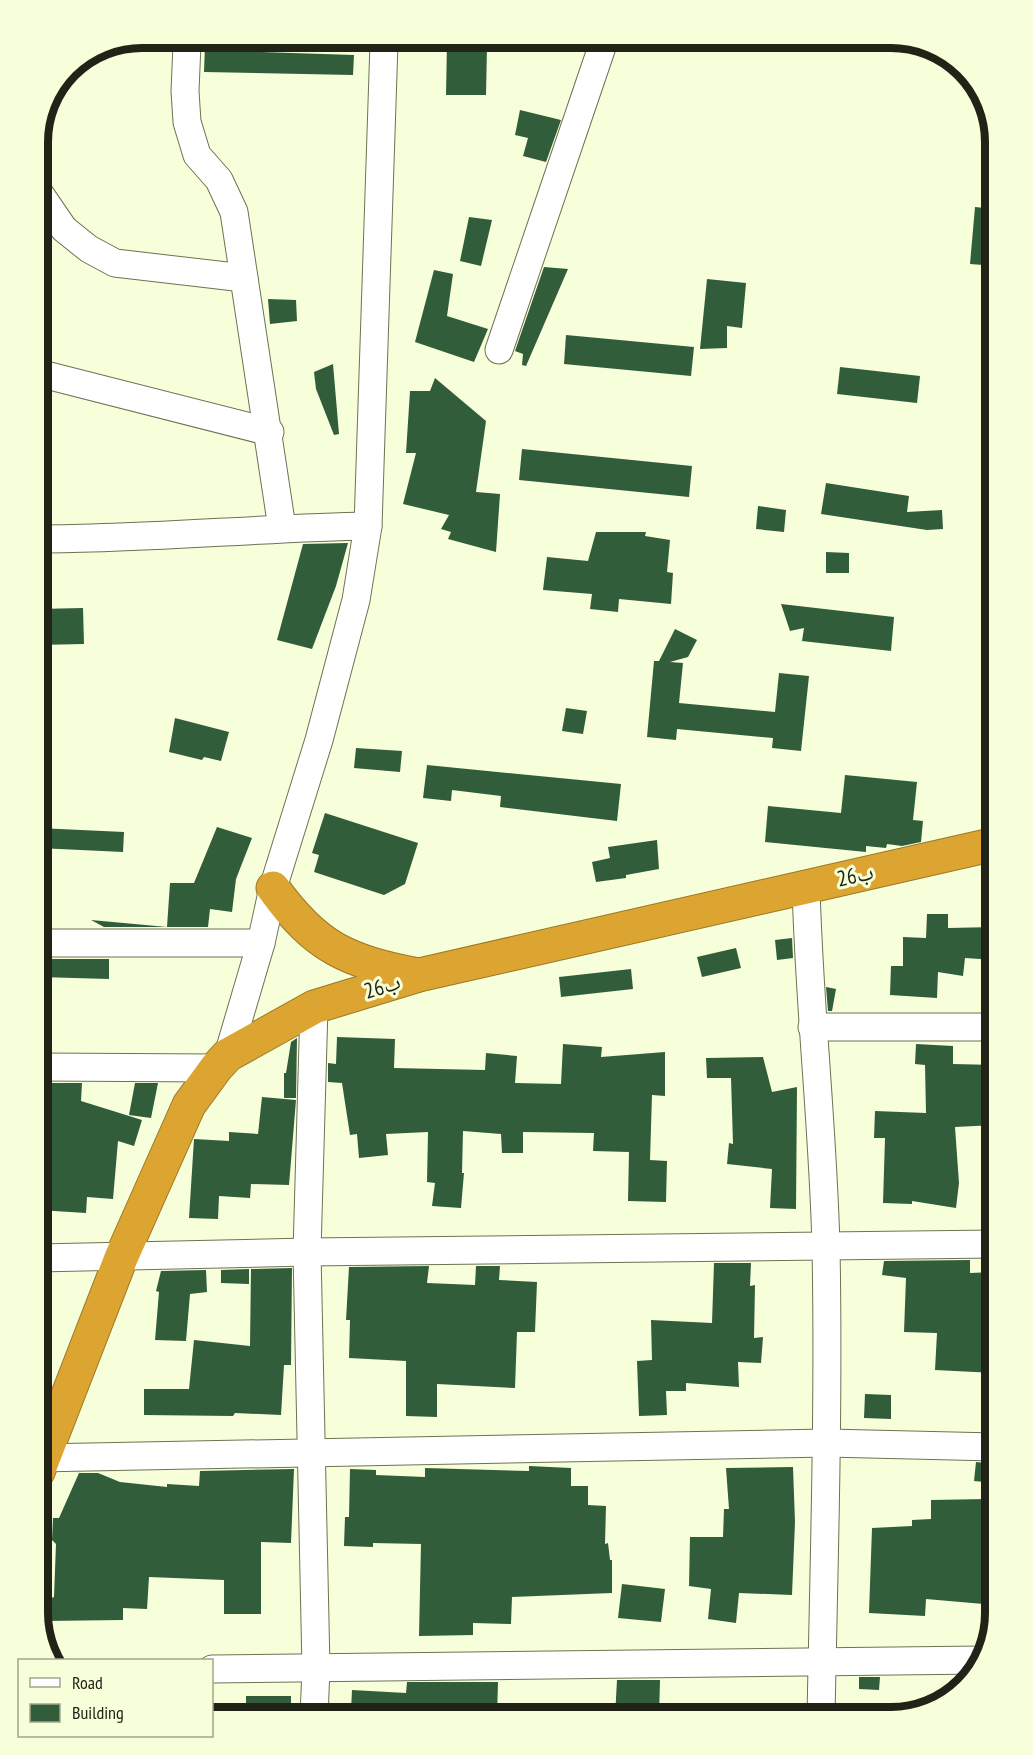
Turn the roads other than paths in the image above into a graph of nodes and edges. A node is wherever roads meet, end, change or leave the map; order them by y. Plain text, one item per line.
1 (187, 48) edge
2 (384, 48) edge
3 (601, 48) edge
4 (48, 206) edge
5 (244, 278) junction
6 (499, 350) dead end
7 (48, 376) edge
8 (270, 432) junction
9 (368, 526) junction
10 (282, 528) junction
11 (48, 539) edge
12 (985, 846) edge
13 (806, 886) junction
14 (273, 888) junction
15 (48, 943) edge
16 (261, 943) junction
17 (419, 975) junction
18 (314, 1007) junction
19 (812, 1027) junction
20 (985, 1027) edge
21 (222, 1062) junction
22 (48, 1068) edge
23 (985, 1244) edge
24 (826, 1245) junction
25 (307, 1252) junction
26 (48, 1258) edge
27 (121, 1258) junction
28 (48, 1440) edge
29 (827, 1443) junction
30 (985, 1447) edge
31 (310, 1454) junction
32 (48, 1462) edge
33 (972, 1660) edge
34 (822, 1662) junction
35 (316, 1668) junction
36 (213, 1669) edge
37 (314, 1707) edge
38 (821, 1707) edge

1 - 5 street
2 - 9 street
3 - 6 street
4 - 5 street
5 - 8 street
7 - 8 street
8 - 10 street
9 - 10 street
9 - 14 street
10 - 11 street
12 - 13 highway, 26ب
13 - 17 highway, 26ب
13 - 19 street
14 - 16 street
14 - 17 highway
15 - 16 street
16 - 21 street
17 - 18 highway, 26ب
18 - 21 highway, 26ب
18 - 25 street
19 - 20 street
19 - 24 street
21 - 22 street
21 - 27 highway, 26ب
23 - 24 street
24 - 25 street
24 - 29 street
25 - 27 street
25 - 31 street
26 - 27 street
27 - 28 highway, 26ب
29 - 30 street
29 - 31 street
29 - 34 street
31 - 32 street
31 - 35 street
33 - 34 street
34 - 35 street
34 - 38 street
35 - 36 street
35 - 37 street

